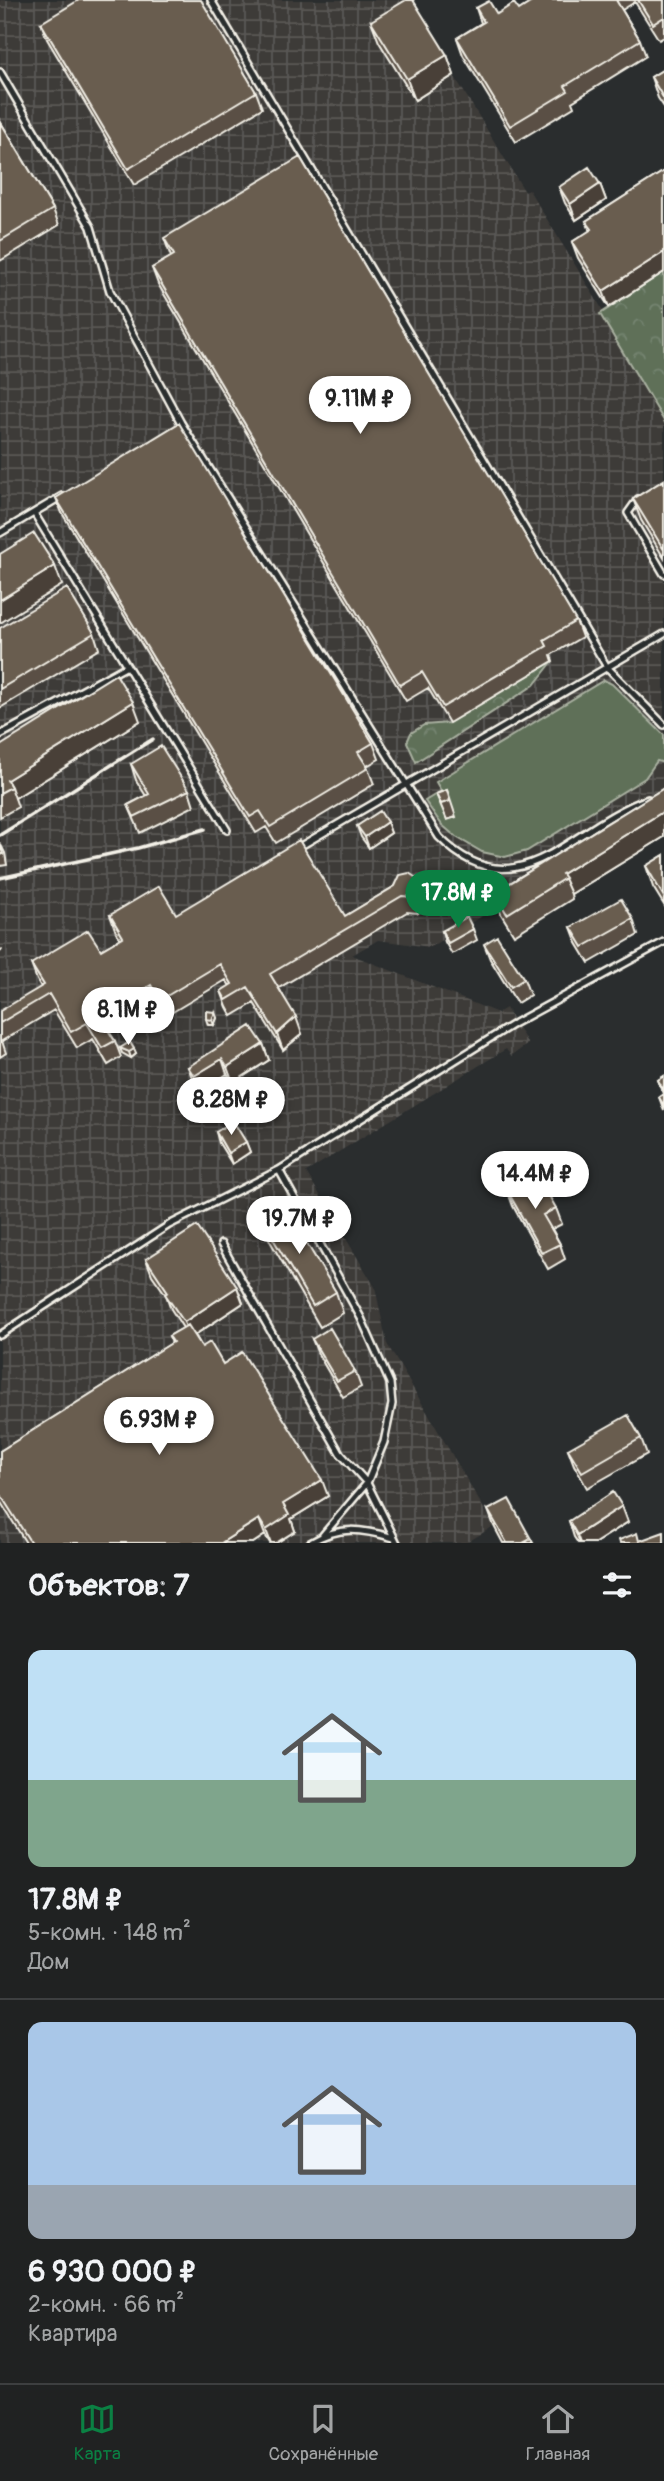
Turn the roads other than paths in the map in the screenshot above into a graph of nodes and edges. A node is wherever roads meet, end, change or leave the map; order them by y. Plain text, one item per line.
1 (211, 0) edge
2 (0, 72) edge
3 (181, 423) junction
4 (169, 430) edge
5 (68, 492) edge
6 (642, 494) edge
7 (34, 513) junction
8 (0, 533) edge
9 (664, 574) edge
10 (664, 634) edge
11 (127, 666) junction
12 (607, 667) junction
13 (664, 724) edge
14 (0, 735) edge
15 (406, 787) junction
16 (660, 795) edge
17 (227, 830) dead end
18 (299, 847) edge
19 (664, 942) edge
20 (279, 1170) junction
21 (221, 1244) dead end
22 (0, 1335) edge
23 (366, 1483) junction
24 (324, 1535) junction
25 (396, 1541) edge
26 (310, 1543) edge

1 - 12 lane
2 - 3 lane
3 - 4 lane
3 - 15 lane
5 - 7 lane
6 - 9 lane
7 - 8 lane
7 - 11 lane
10 - 12 lane
11 - 14 lane
11 - 17 lane
12 - 13 lane
12 - 15 lane
15 - 16 lane
15 - 18 lane
19 - 20 lane
20 - 22 lane
20 - 23 lane
21 - 23 lane
23 - 24 lane
23 - 25 lane
24 - 25 lane
24 - 26 lane

